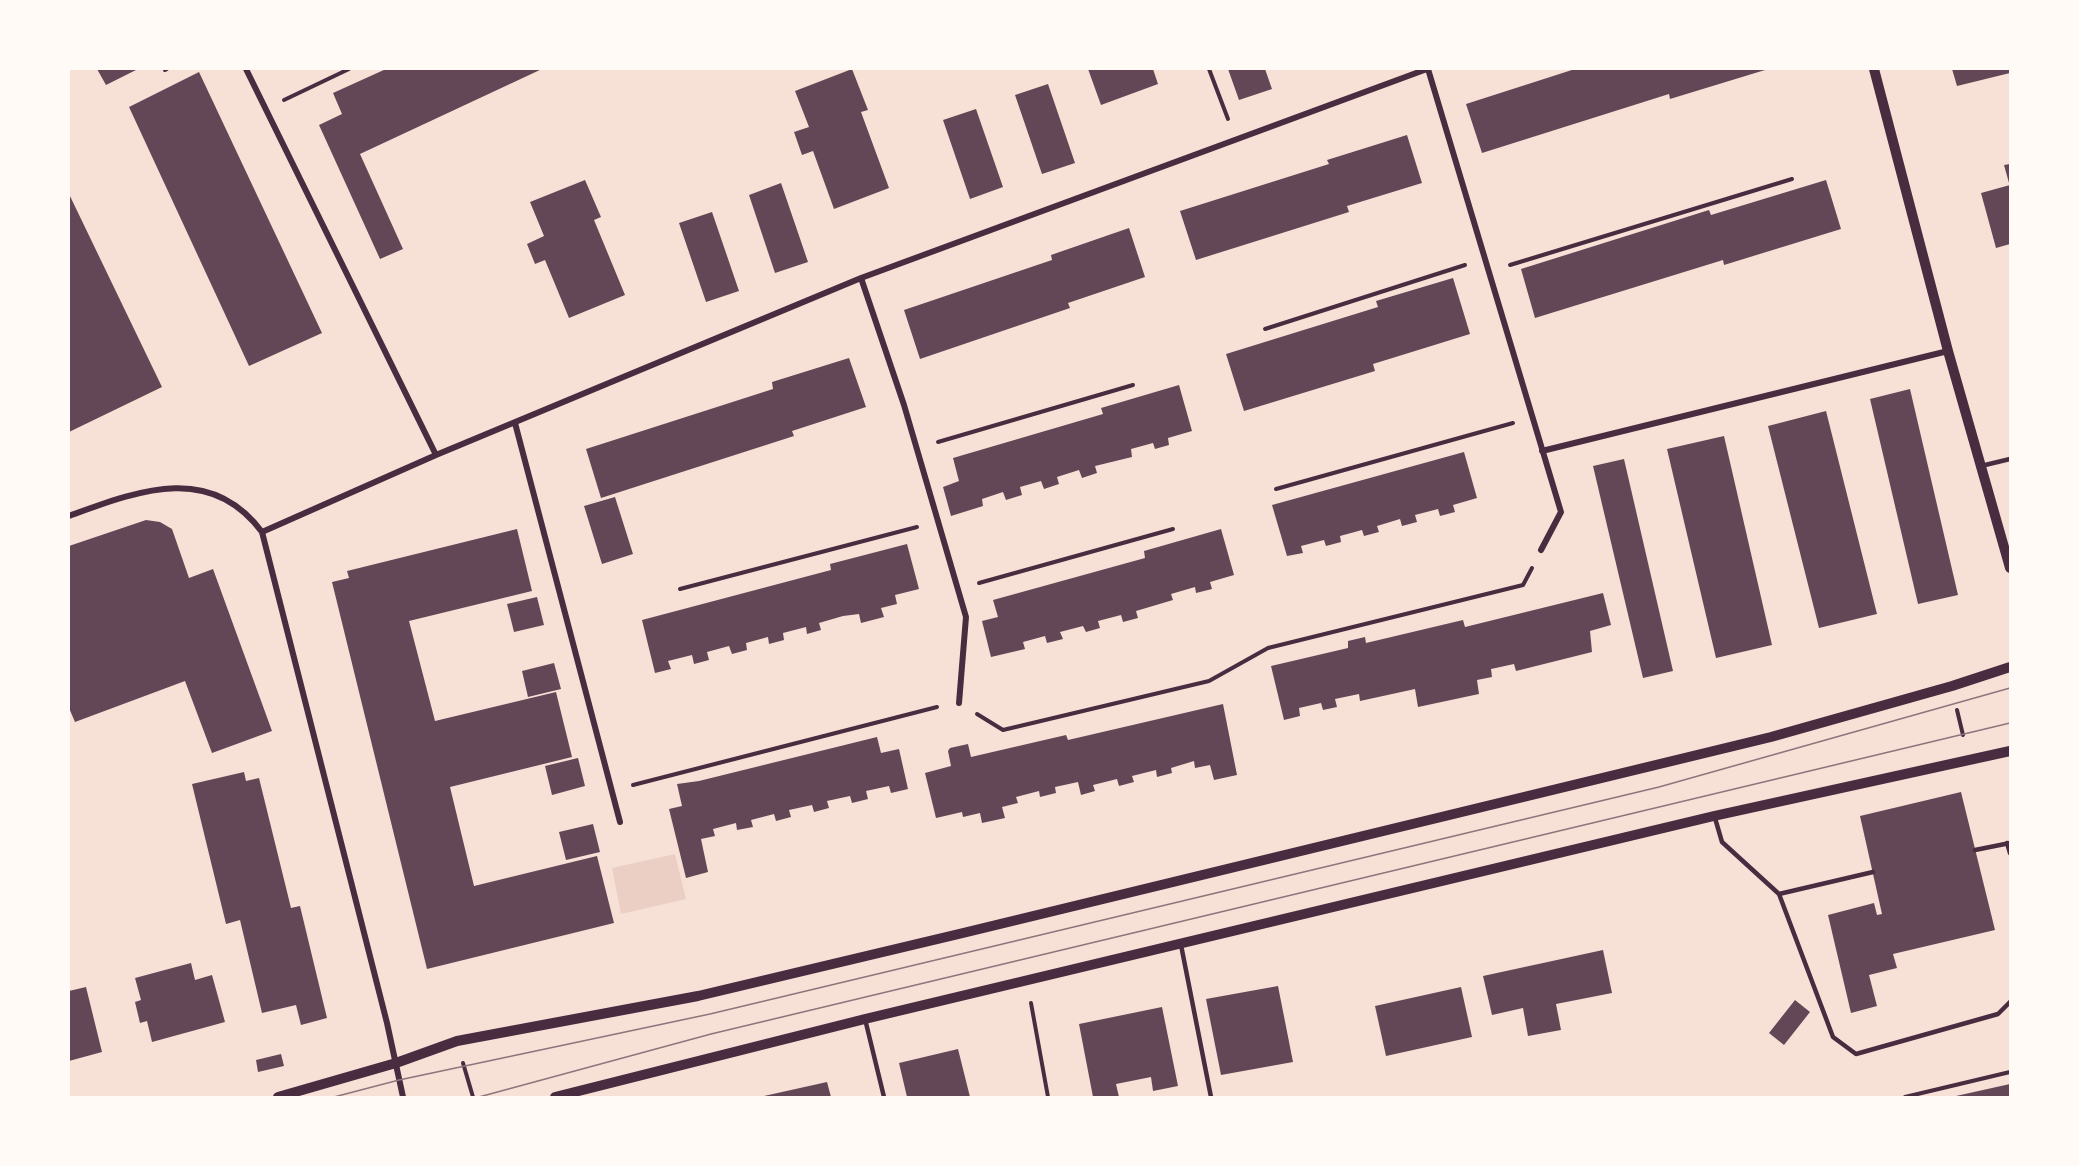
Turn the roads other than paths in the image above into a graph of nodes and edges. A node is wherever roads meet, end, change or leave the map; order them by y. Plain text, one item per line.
1 (246, 69) edge
2 (1427, 69) edge
3 (1874, 69) edge
4 (861, 278) junction
5 (1948, 351) junction
6 (515, 423) junction
7 (1542, 451) junction
8 (436, 455) junction
9 (2010, 459) edge
10 (1981, 466) junction
11 (69, 516) edge
12 (262, 532) junction
13 (1541, 550) road end
14 (2010, 568) edge
15 (2010, 667) edge
16 (958, 703) road end
17 (2010, 751) edge
18 (1714, 816) junction
19 (620, 822) dead end
20 (2009, 843) edge
21 (1975, 850) dead end
22 (2010, 853) edge
23 (1873, 872) dead end
24 (1779, 894) junction
25 (1181, 945) junction
26 (2010, 1002) edge
27 (865, 1019) junction
28 (396, 1064) junction
29 (278, 1097) edge
30 (403, 1097) edge
31 (555, 1097) edge
32 (884, 1097) edge
33 (1211, 1097) edge

1 - 8 street
2 - 4 street
2 - 7 street
3 - 5 street
4 - 6 street
4 - 16 street
5 - 7 street
5 - 10 street
6 - 8 street
6 - 19 street
7 - 13 street
8 - 12 street
9 - 10 lane
10 - 14 street
11 - 12 street
12 - 28 street
15 - 28 street
17 - 18 street
18 - 24 lane
18 - 25 street
20 - 21 lane
20 - 22 lane
23 - 24 lane
24 - 26 lane
25 - 27 street
25 - 33 lane
27 - 31 street
27 - 32 lane
28 - 29 street
28 - 30 street

